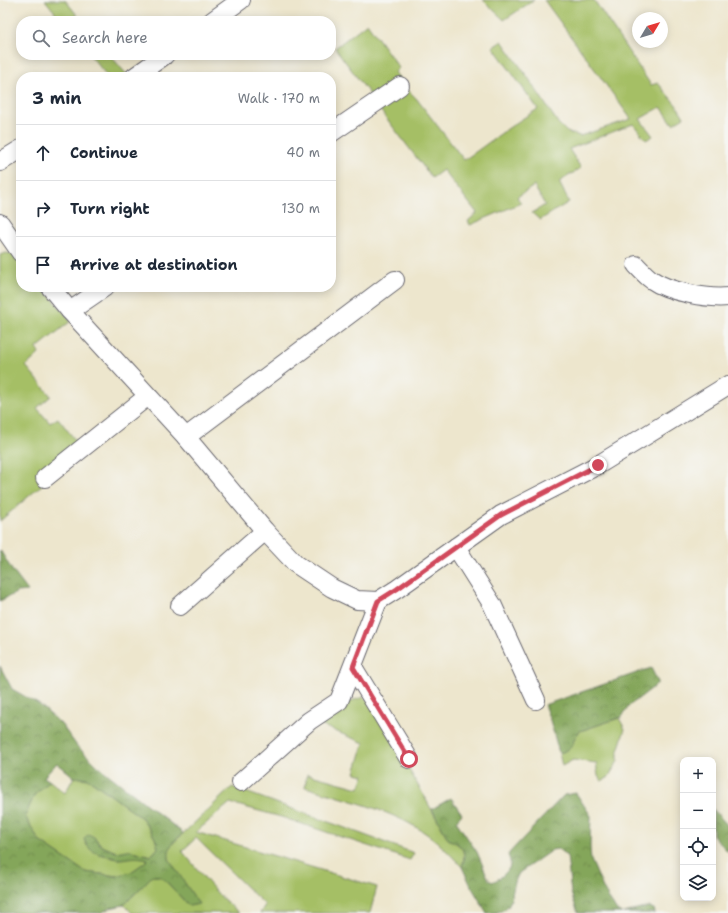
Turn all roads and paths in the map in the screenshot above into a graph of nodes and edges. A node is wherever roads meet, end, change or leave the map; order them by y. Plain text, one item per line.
1 (241, 0) edge
2 (219, 16) edge
3 (158, 60) edge
4 (141, 72) edge
5 (400, 86) dead end
6 (336, 130) edge
7 (16, 152) edge
8 (0, 162) edge
9 (0, 223) edge
10 (16, 246) edge
11 (636, 265) dead end
12 (395, 280) dead end
13 (54, 292) edge
14 (98, 292) edge
15 (728, 297) edge
16 (70, 311) junction
17 (728, 385) edge
18 (148, 396) junction
19 (186, 437) junction
20 (45, 478) dead end
21 (265, 532) junction
22 (456, 547) junction
23 (378, 601) junction
24 (180, 606) dead end
25 (353, 667) junction
26 (536, 700) dead end
27 (409, 759) dead end
28 (241, 782) dead end

1 - 2 street
3 - 4 street
5 - 6 street
7 - 8 street
9 - 10 street
11 - 15 street
12 - 19 street
13 - 16 street
14 - 16 street
16 - 18 street
17 - 22 street
18 - 19 street
18 - 20 street
19 - 21 street
21 - 23 street
21 - 24 street
22 - 23 street
22 - 26 street
23 - 25 street
25 - 27 street
25 - 28 street

